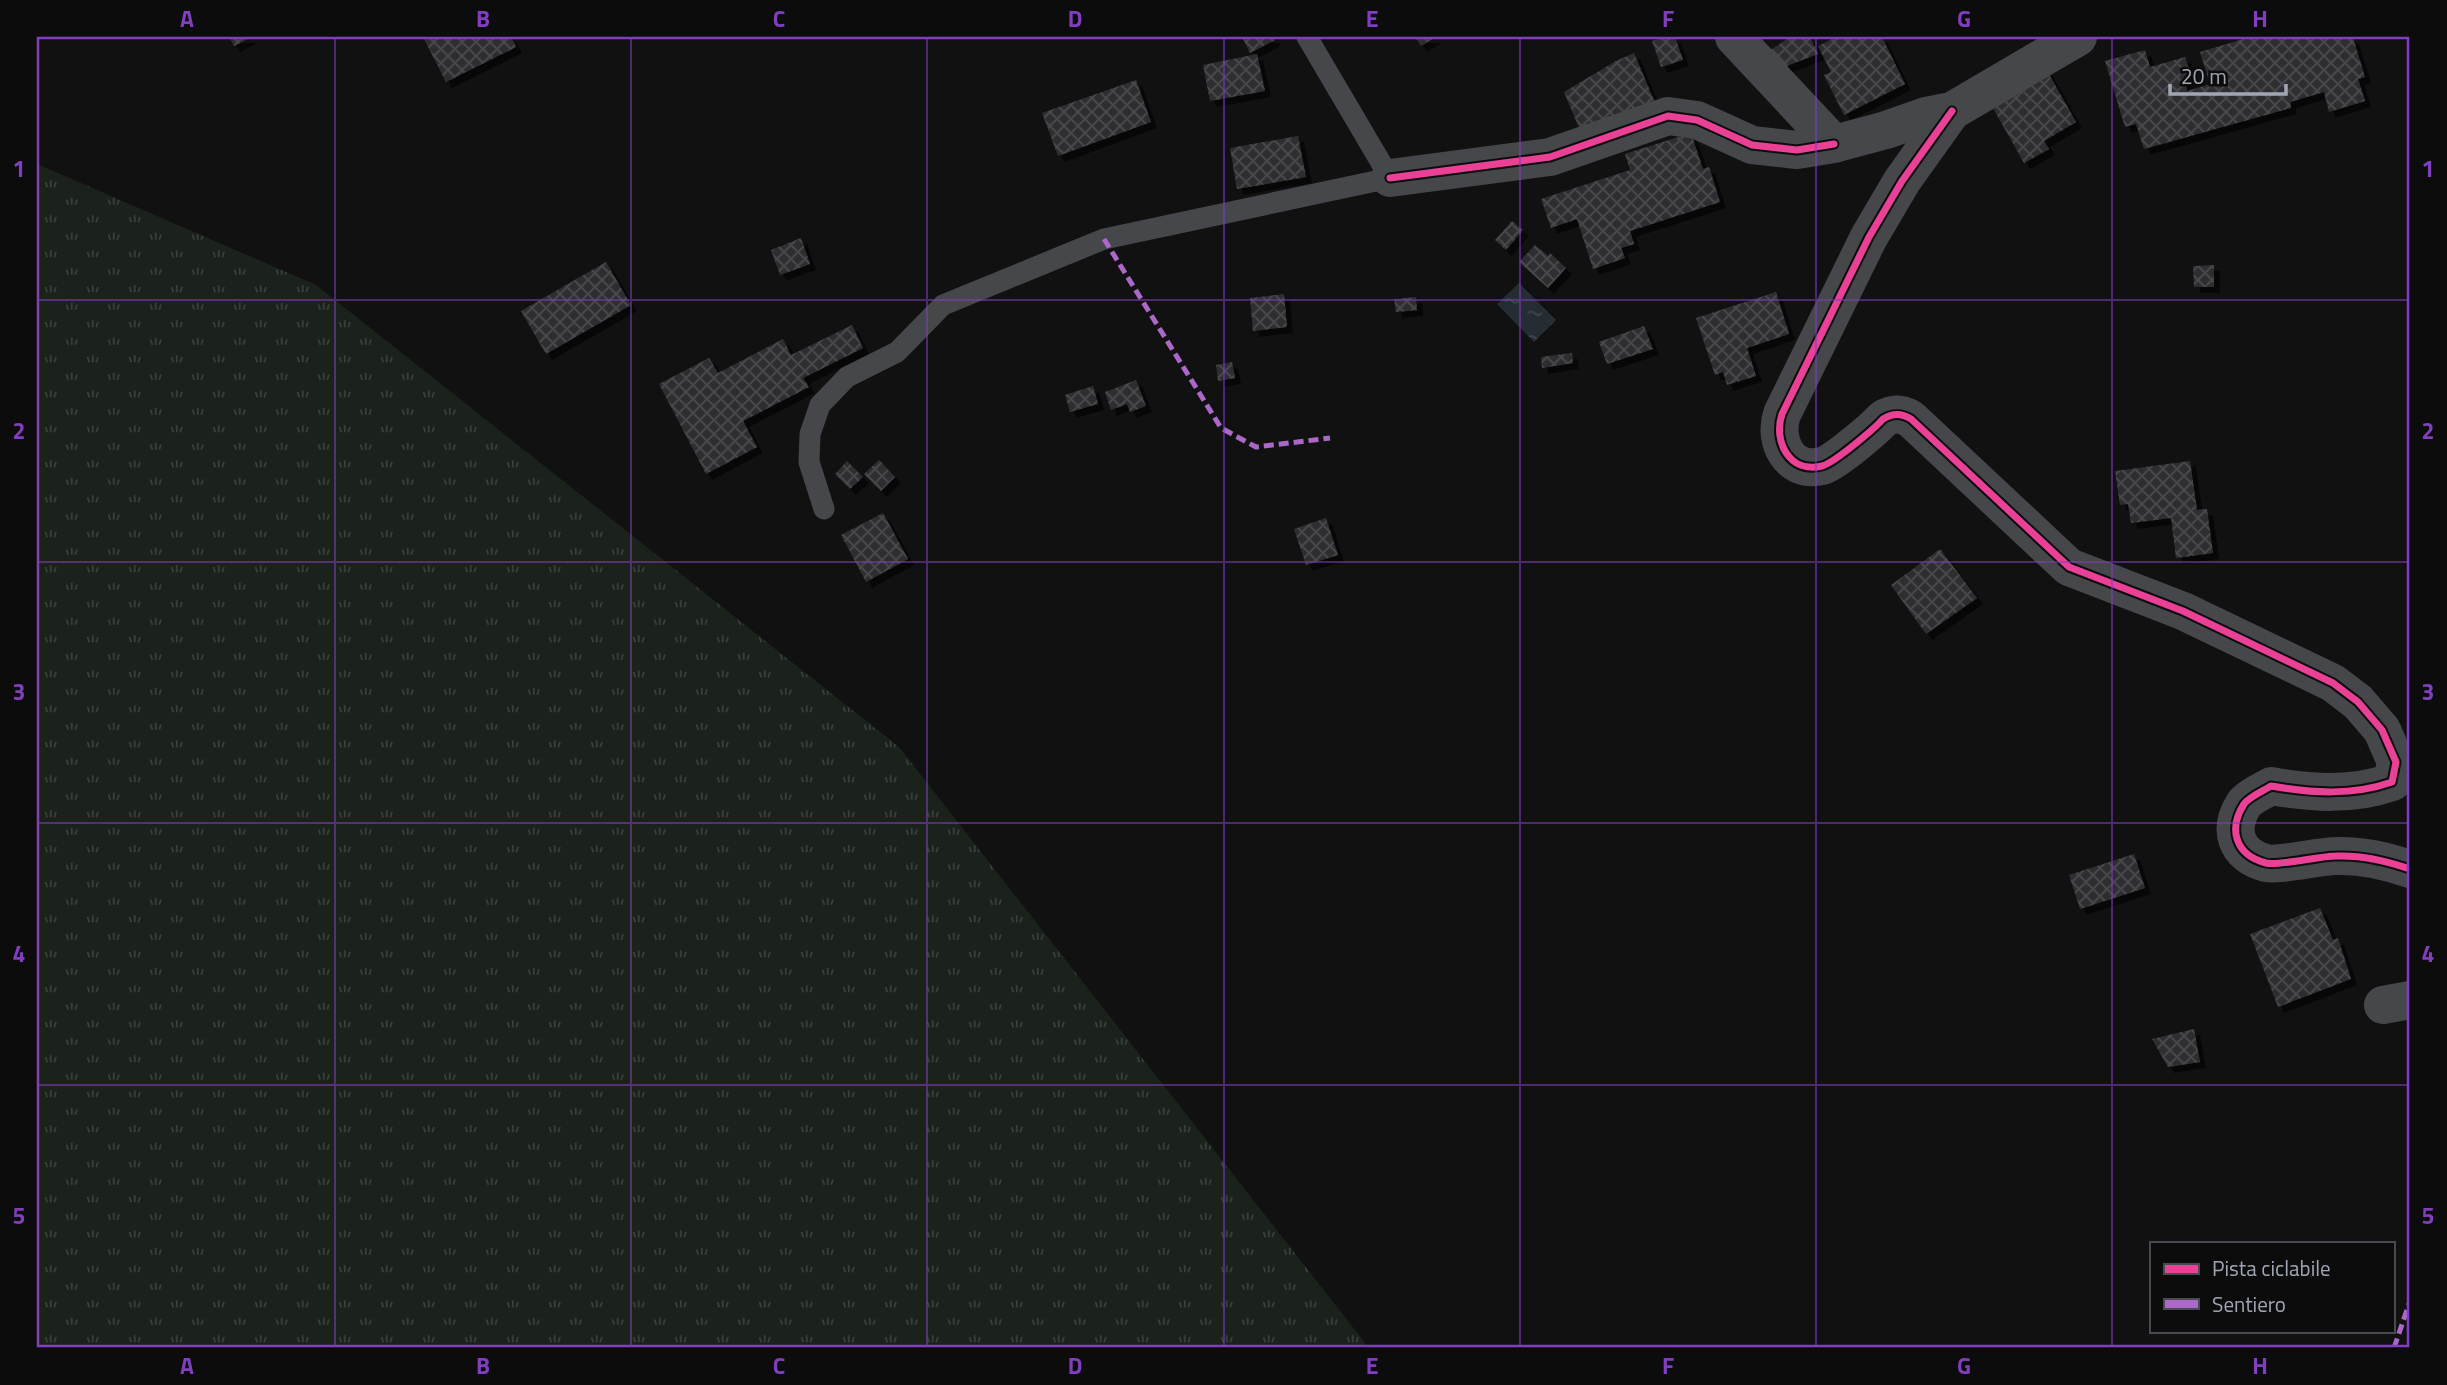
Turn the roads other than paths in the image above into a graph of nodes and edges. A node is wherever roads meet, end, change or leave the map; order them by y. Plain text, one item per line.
1 (1307, 37) edge
2 (1734, 37) edge
3 (2078, 37) edge
4 (1952, 111) junction
5 (1834, 144) junction
6 (1390, 178) junction
7 (824, 509) dead end
8 (2410, 869) edge

1 - 6 lane
2 - 5 street
3 - 4 street
4 - 5 street
4 - 8 street
5 - 6 street
6 - 7 lane

